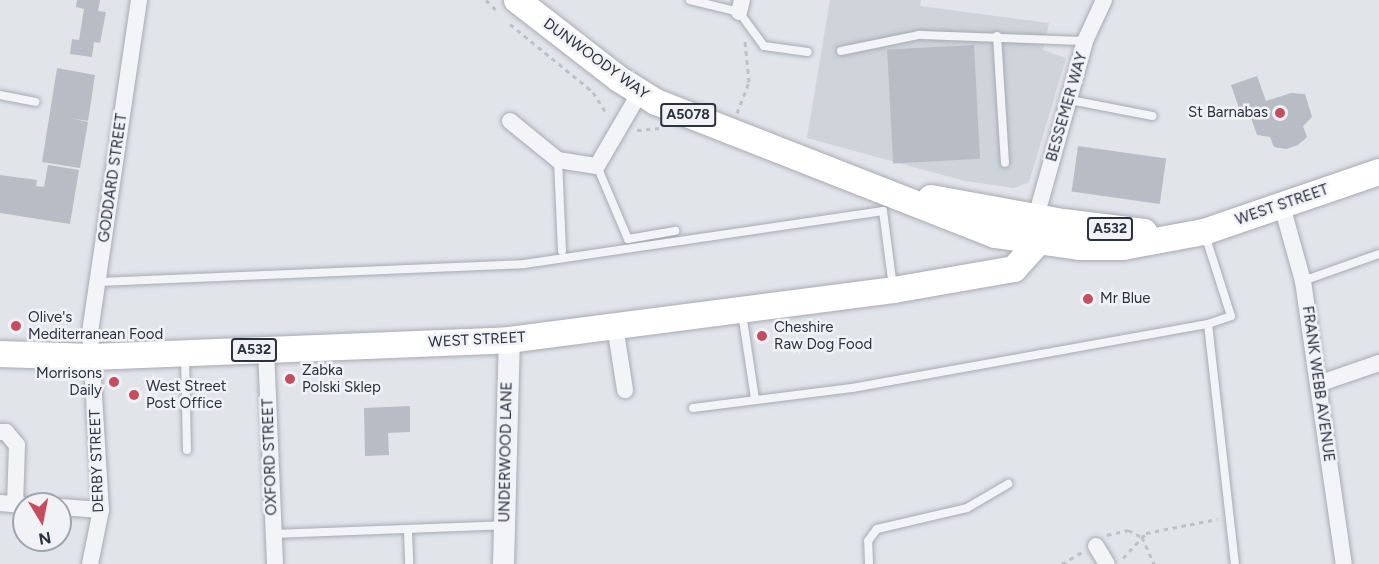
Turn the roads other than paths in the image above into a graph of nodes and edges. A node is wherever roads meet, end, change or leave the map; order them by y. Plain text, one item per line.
1 (139, 0) edge
2 (517, 0) edge
3 (690, 0) edge
4 (1104, 0) edge
5 (743, 12) edge
6 (997, 36) junction
7 (1085, 41) junction
8 (842, 51) dead end
9 (808, 52) dead end
10 (640, 92) junction
11 (0, 95) edge
12 (1070, 100) junction
13 (35, 102) dead end
14 (1152, 117) dead end
15 (510, 121) dead end
16 (558, 160) junction
17 (1005, 163) dead end
18 (597, 166) junction
19 (1379, 172) edge
20 (880, 190) junction
21 (1282, 206) junction
22 (998, 209) joint
23 (1037, 229) junction
24 (675, 231) dead end
25 (1194, 233) junction
26 (995, 235) junction
27 (562, 251) dead end
28 (1379, 254) edge
29 (951, 280) junction
30 (1303, 281) junction
31 (97, 282) junction
32 (894, 290) junction
33 (741, 308) junction
34 (1208, 324) junction
35 (615, 326) junction
36 (509, 340) junction
37 (266, 349) junction
38 (185, 353) junction
39 (0, 354) edge
40 (92, 357) junction
41 (1379, 363) edge
42 (1318, 384) junction
43 (625, 390) dead end
44 (755, 399) junction
45 (693, 408) dead end
46 (0, 432) edge
47 (188, 450) dead end
48 (1008, 484) dead end
49 (14, 492) edge
50 (72, 508) edge
51 (101, 510) junction
52 (504, 525) junction
53 (408, 530) junction
54 (273, 534) junction
55 (1096, 546) dead end
56 (90, 564) edge
57 (275, 564) edge
58 (409, 564) edge
59 (503, 564) edge
60 (869, 564) edge
61 (1107, 564) edge
62 (1235, 564) edge
63 (1344, 564) edge

1 - 31 street, GODDARD STREET
2 - 10 main road, DUNWOODY WAY / A5078
3 - 5 lane
4 - 7 street, BESSEMER WAY
5 - 9 lane
6 - 7 lane
6 - 8 lane
6 - 17 lane
7 - 12 street, BESSEMER WAY
10 - 18 street
10 - 20 main road, DUNWOODY WAY / A5078
11 - 13 lane
12 - 14 lane
12 - 23 street, BESSEMER WAY
15 - 16 street
16 - 18 street
16 - 27 lane
18 - 24 lane
19 - 21 main road, WEST STREET / A532
20 - 22 main road, DUNWOODY WAY / A5078
20 - 26 main road, DUNWOODY WAY / A5078
21 - 25 main road, WEST STREET / A532
21 - 30 street, FRANK WEBB AVENUE
22 - 23 main road, WEST STREET / A532
23 - 25 main road, WEST STREET / A532
23 - 26 main road, WEST STREET / A532
23 - 29 main road, WEST STREET / A532
25 - 34 lane
26 - 29 main road, WEST STREET / A532
28 - 30 lane
29 - 32 main road, WEST STREET / A532
30 - 42 street, FRANK WEBB AVENUE
31 - 32 lane
31 - 40 street, GODDARD STREET
32 - 33 main road, WEST STREET / A532
33 - 35 main road, WEST STREET / A532
33 - 44 lane
34 - 44 lane
34 - 62 lane
35 - 36 main road, WEST STREET / A532
35 - 43 street
36 - 37 main road, WEST STREET / A532
36 - 52 street, UNDERWOOD LANE
37 - 38 main road, WEST STREET / A532
37 - 54 street, OXFORD STREET
38 - 40 main road, WEST STREET / A532
38 - 47 lane
39 - 40 main road, WEST STREET / A532
40 - 51 street, DERBY STREET
41 - 42 street
42 - 63 street, FRANK WEBB AVENUE
44 - 45 lane
46 - 49 street
48 - 60 lane
50 - 51 street
51 - 56 street, DERBY STREET
52 - 53 lane
52 - 59 street, UNDERWOOD LANE
53 - 54 lane
53 - 58 lane
54 - 57 street, OXFORD STREET
55 - 61 street

